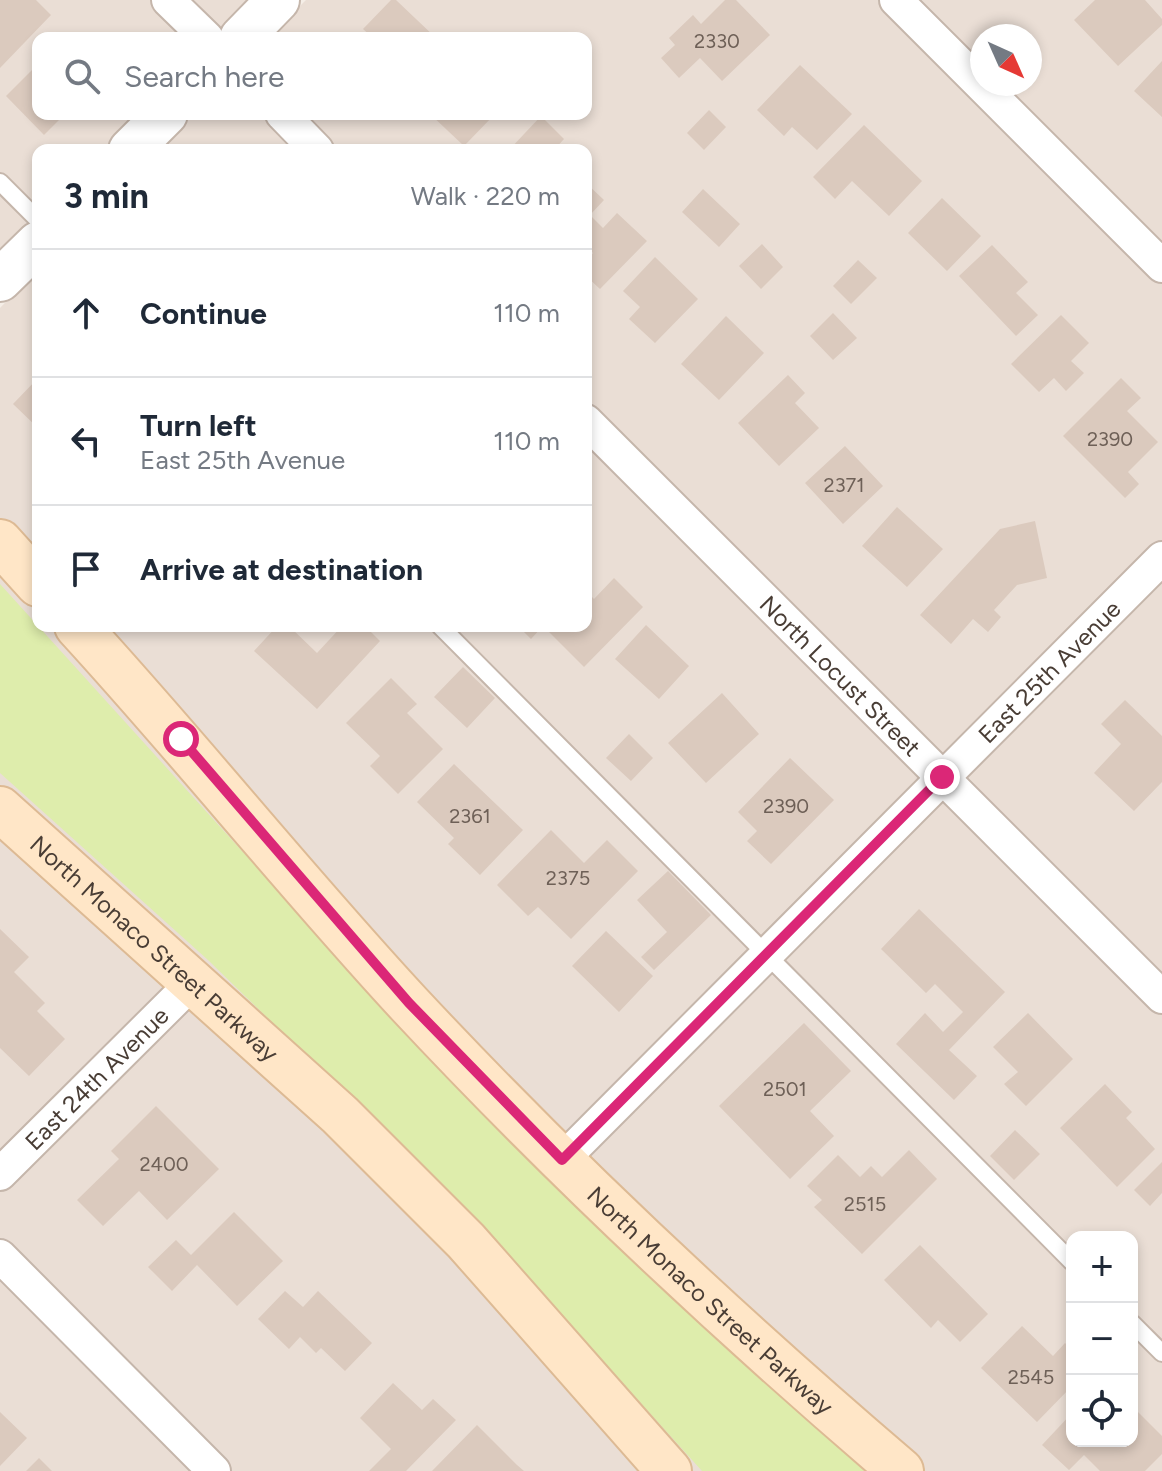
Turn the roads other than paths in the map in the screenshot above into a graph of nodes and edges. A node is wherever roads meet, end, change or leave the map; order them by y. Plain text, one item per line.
1 (168, 0) edge
2 (278, 0) edge
3 (896, 0) edge
4 (201, 32) edge
5 (247, 32) edge
6 (160, 120) edge
7 (288, 120) edge
8 (136, 144) edge
9 (311, 144) edge
10 (0, 182) edge
11 (32, 214) edge
12 (32, 249) edge
13 (1162, 266) edge
14 (0, 280) edge
15 (592, 427) edge
16 (0, 542) edge
17 (1162, 558) edge
18 (32, 577) edge
19 (83, 632) edge
20 (446, 632) edge
21 (942, 777) junction
22 (0, 809) edge
23 (766, 955) junction
24 (192, 983) junction
25 (1162, 997) edge
26 (562, 1160) junction
27 (0, 1174) edge
28 (0, 1256) edge
29 (1066, 1256) edge
30 (1138, 1329) edge
31 (1162, 1353) edge
32 (664, 1469) edge
33 (214, 1471) edge
34 (901, 1471) edge

1 - 4 street
2 - 5 street
3 - 13 street
6 - 8 street
7 - 9 street
10 - 11 lane
12 - 14 street
15 - 21 street, North Locust Street
16 - 18 main road
17 - 21 street, East 25th Avenue
19 - 26 main road, North Monaco Street Parkway
20 - 23 lane
21 - 23 street, East 25th Avenue
21 - 25 street, North Locust Street
22 - 24 main road, North Monaco Street Parkway
23 - 26 street, East 25th Avenue
23 - 29 lane
24 - 27 street, East 24th Avenue
24 - 32 main road, North Monaco Street Parkway
26 - 34 main road, North Monaco Street Parkway
28 - 33 street
30 - 31 lane

